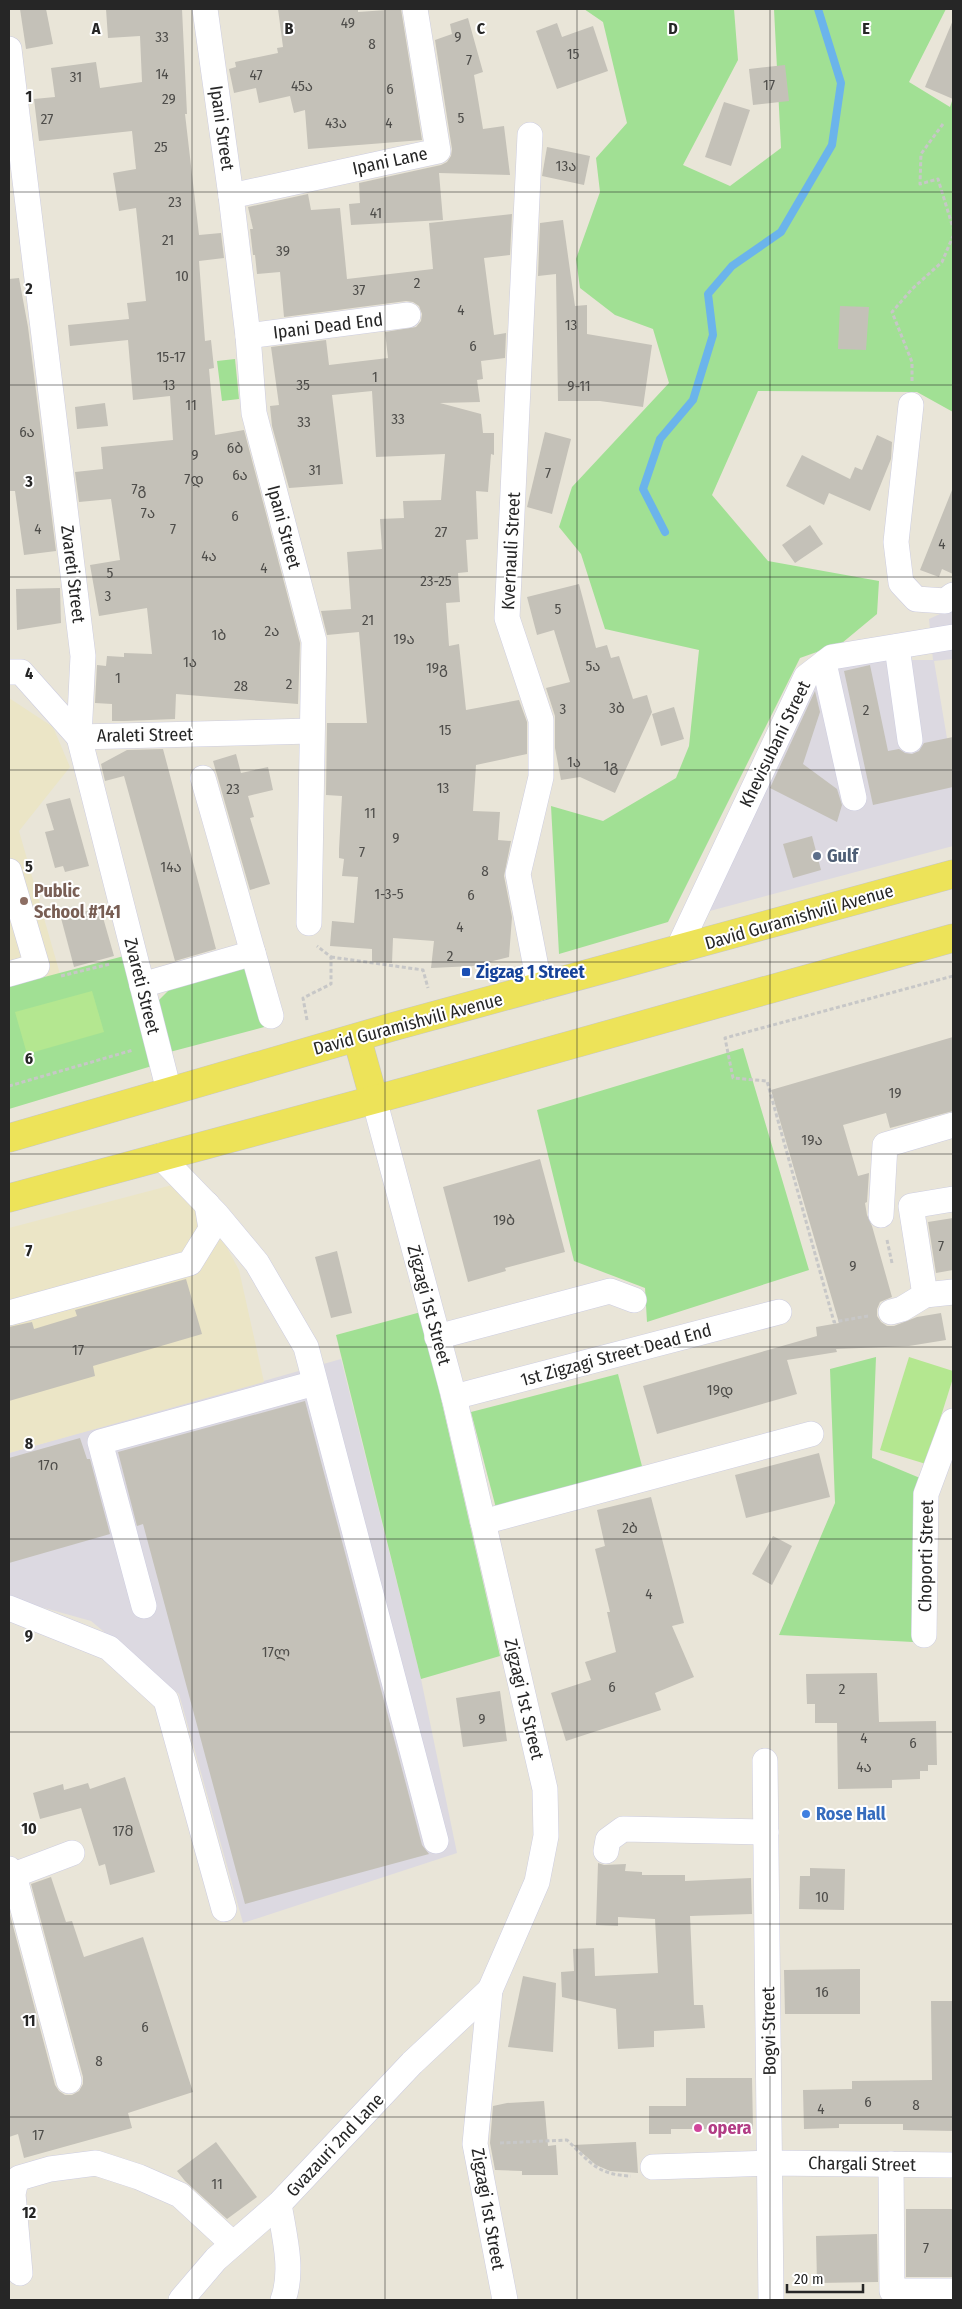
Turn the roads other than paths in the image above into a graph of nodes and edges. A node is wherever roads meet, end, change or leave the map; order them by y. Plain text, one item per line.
1 (205, 9) edge
2 (416, 9) edge
3 (9, 50) edge
4 (530, 135) dead end
5 (231, 196) junction
6 (408, 315) dead end
7 (248, 336) junction
8 (911, 404) road end
9 (953, 594) edge
10 (953, 637) edge
11 (897, 647) junction
12 (824, 663) junction
13 (9, 672) edge
14 (312, 731) junction
15 (79, 737) junction
16 (910, 740) dead end
17 (203, 778) dead end
18 (854, 798) dead end
19 (9, 871) edge
20 (953, 874) edge
21 (308, 922) road end
22 (953, 938) edge
23 (677, 951) junction
24 (253, 953) junction
25 (9, 974) edge
26 (142, 985) junction
27 (540, 988) junction
28 (271, 1016) dead end
29 (357, 1038) junction
30 (169, 1091) junction
31 (374, 1099) junction
32 (953, 1125) edge
33 (9, 1138) edge
34 (160, 1156) junction
35 (9, 1198) edge
36 (953, 1199) edge
37 (207, 1204) junction
38 (881, 1215) dead end
39 (953, 1292) edge
40 (925, 1296) junction
41 (634, 1300) dead end
42 (779, 1312) dead end
43 (891, 1312) road end
44 (9, 1313) edge
45 (437, 1336) junction
46 (315, 1383) junction
47 (454, 1397) junction
48 (953, 1421) edge
49 (811, 1434) dead end
50 (948, 1450) edge
51 (483, 1522) junction
52 (144, 1606) dead end
53 (9, 1608) edge
54 (924, 1635) dead end
55 (765, 1761) dead end
56 (766, 1832) junction
57 (436, 1841) dead end
58 (606, 1851) dead end
59 (72, 1853) dead end
60 (12, 1872) edge
61 (224, 1909) dead end
62 (490, 1990) junction
63 (68, 2081) dead end
64 (770, 2163) junction
65 (891, 2164) junction
66 (953, 2165) edge
67 (653, 2167) road end
68 (279, 2204) junction
69 (234, 2244) junction
70 (20, 2273) dead end
71 (953, 2291) edge
72 (181, 2300) edge
73 (283, 2300) edge
74 (505, 2300) edge
75 (771, 2300) edge

1 - 5 street, Ipani Street
2 - 5 street, Ipani Lane
3 - 15 street, Zvareti Street
4 - 27 street, Kvernauli Street
5 - 7 street, Ipani Street
6 - 7 street, Ipani Dead End
7 - 14 street, Ipani Street
8 - 9 street
10 - 11 street, Khevisubani Street
11 - 12 street, Khevisubani Street
11 - 16 street
12 - 18 street
12 - 23 street, Khevisubani Street
13 - 15 street, Araleti Street
14 - 15 street, Araleti Street
14 - 21 street, Ipani Street
15 - 26 street, Zvareti Street
17 - 24 street
19 - 25 street
20 - 23 main road, David Guramishvili Avenue
22 - 31 main road
23 - 27 main road, David Guramishvili Avenue
24 - 26 street
24 - 28 street
26 - 30 street, Zvareti Street
27 - 29 main road, David Guramishvili Avenue
29 - 30 main road, David Guramishvili Avenue
29 - 31 main road
30 - 33 main road, David Guramishvili Avenue
31 - 34 main road
31 - 45 street, Zigzagi 1st Street
32 - 38 street
34 - 35 main road
34 - 37 street
36 - 40 street
37 - 44 street
37 - 46 street
39 - 40 street
40 - 43 street
41 - 45 street
42 - 47 street, 1st Zigzagi Street Dead End
45 - 47 street, Zigzagi 1st Street
46 - 52 street
46 - 57 street
47 - 51 street, Zigzagi 1st Street
48 - 50 street, Choporti Street
49 - 51 street
50 - 54 street, Choporti Street
51 - 62 street, Zigzagi 1st Street
53 - 61 street
55 - 56 street, Bogvi Street
56 - 58 street
56 - 64 street, Bogvi Street
59 - 60 street
60 - 63 street
62 - 68 street, Gvazauri 2nd Lane
62 - 74 street, Zigzagi 1st Street
64 - 65 street, Chargali Street
64 - 67 street, Chargali Street
64 - 75 street, Bogvi Street
65 - 66 street, Chargali Street
65 - 71 street
68 - 69 street, Gvazauri 2nd Lane
68 - 73 street
69 - 70 street
69 - 72 street, Gvazauri 2nd Lane

